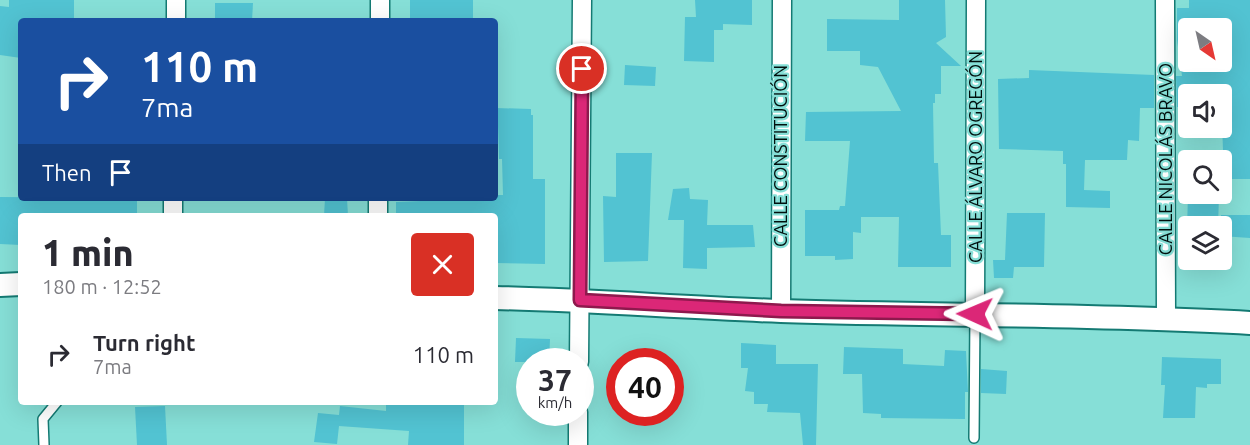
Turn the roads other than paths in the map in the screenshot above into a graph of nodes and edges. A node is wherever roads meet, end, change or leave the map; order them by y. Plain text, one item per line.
1 (176, 0) edge
2 (380, 0) edge
3 (582, 0) edge
4 (782, 0) edge
5 (976, 0) edge
6 (1165, 0) edge
7 (176, 18) edge
8 (380, 18) edge
9 (18, 284) edge
10 (0, 285) edge
11 (498, 298) edge
12 (580, 300) junction
13 (781, 311) junction
14 (975, 314) junction
15 (1166, 318) junction
16 (1250, 323) edge
17 (579, 348) edge
18 (55, 405) edge
19 (578, 426) edge
20 (974, 438) dead end
21 (44, 445) edge
22 (578, 445) edge

1 - 7 street
2 - 8 street
3 - 12 street
4 - 13 street, CALLE CONSTITUCIÓN
5 - 14 street, CALLE ÁLVARO OGREGÓN
6 - 15 street, CALLE NICOLÁS BRAVO
9 - 10 street
11 - 12 street
12 - 13 street
12 - 17 street
13 - 14 street
14 - 15 street
14 - 20 lane
15 - 16 street
18 - 21 lane
19 - 22 street

